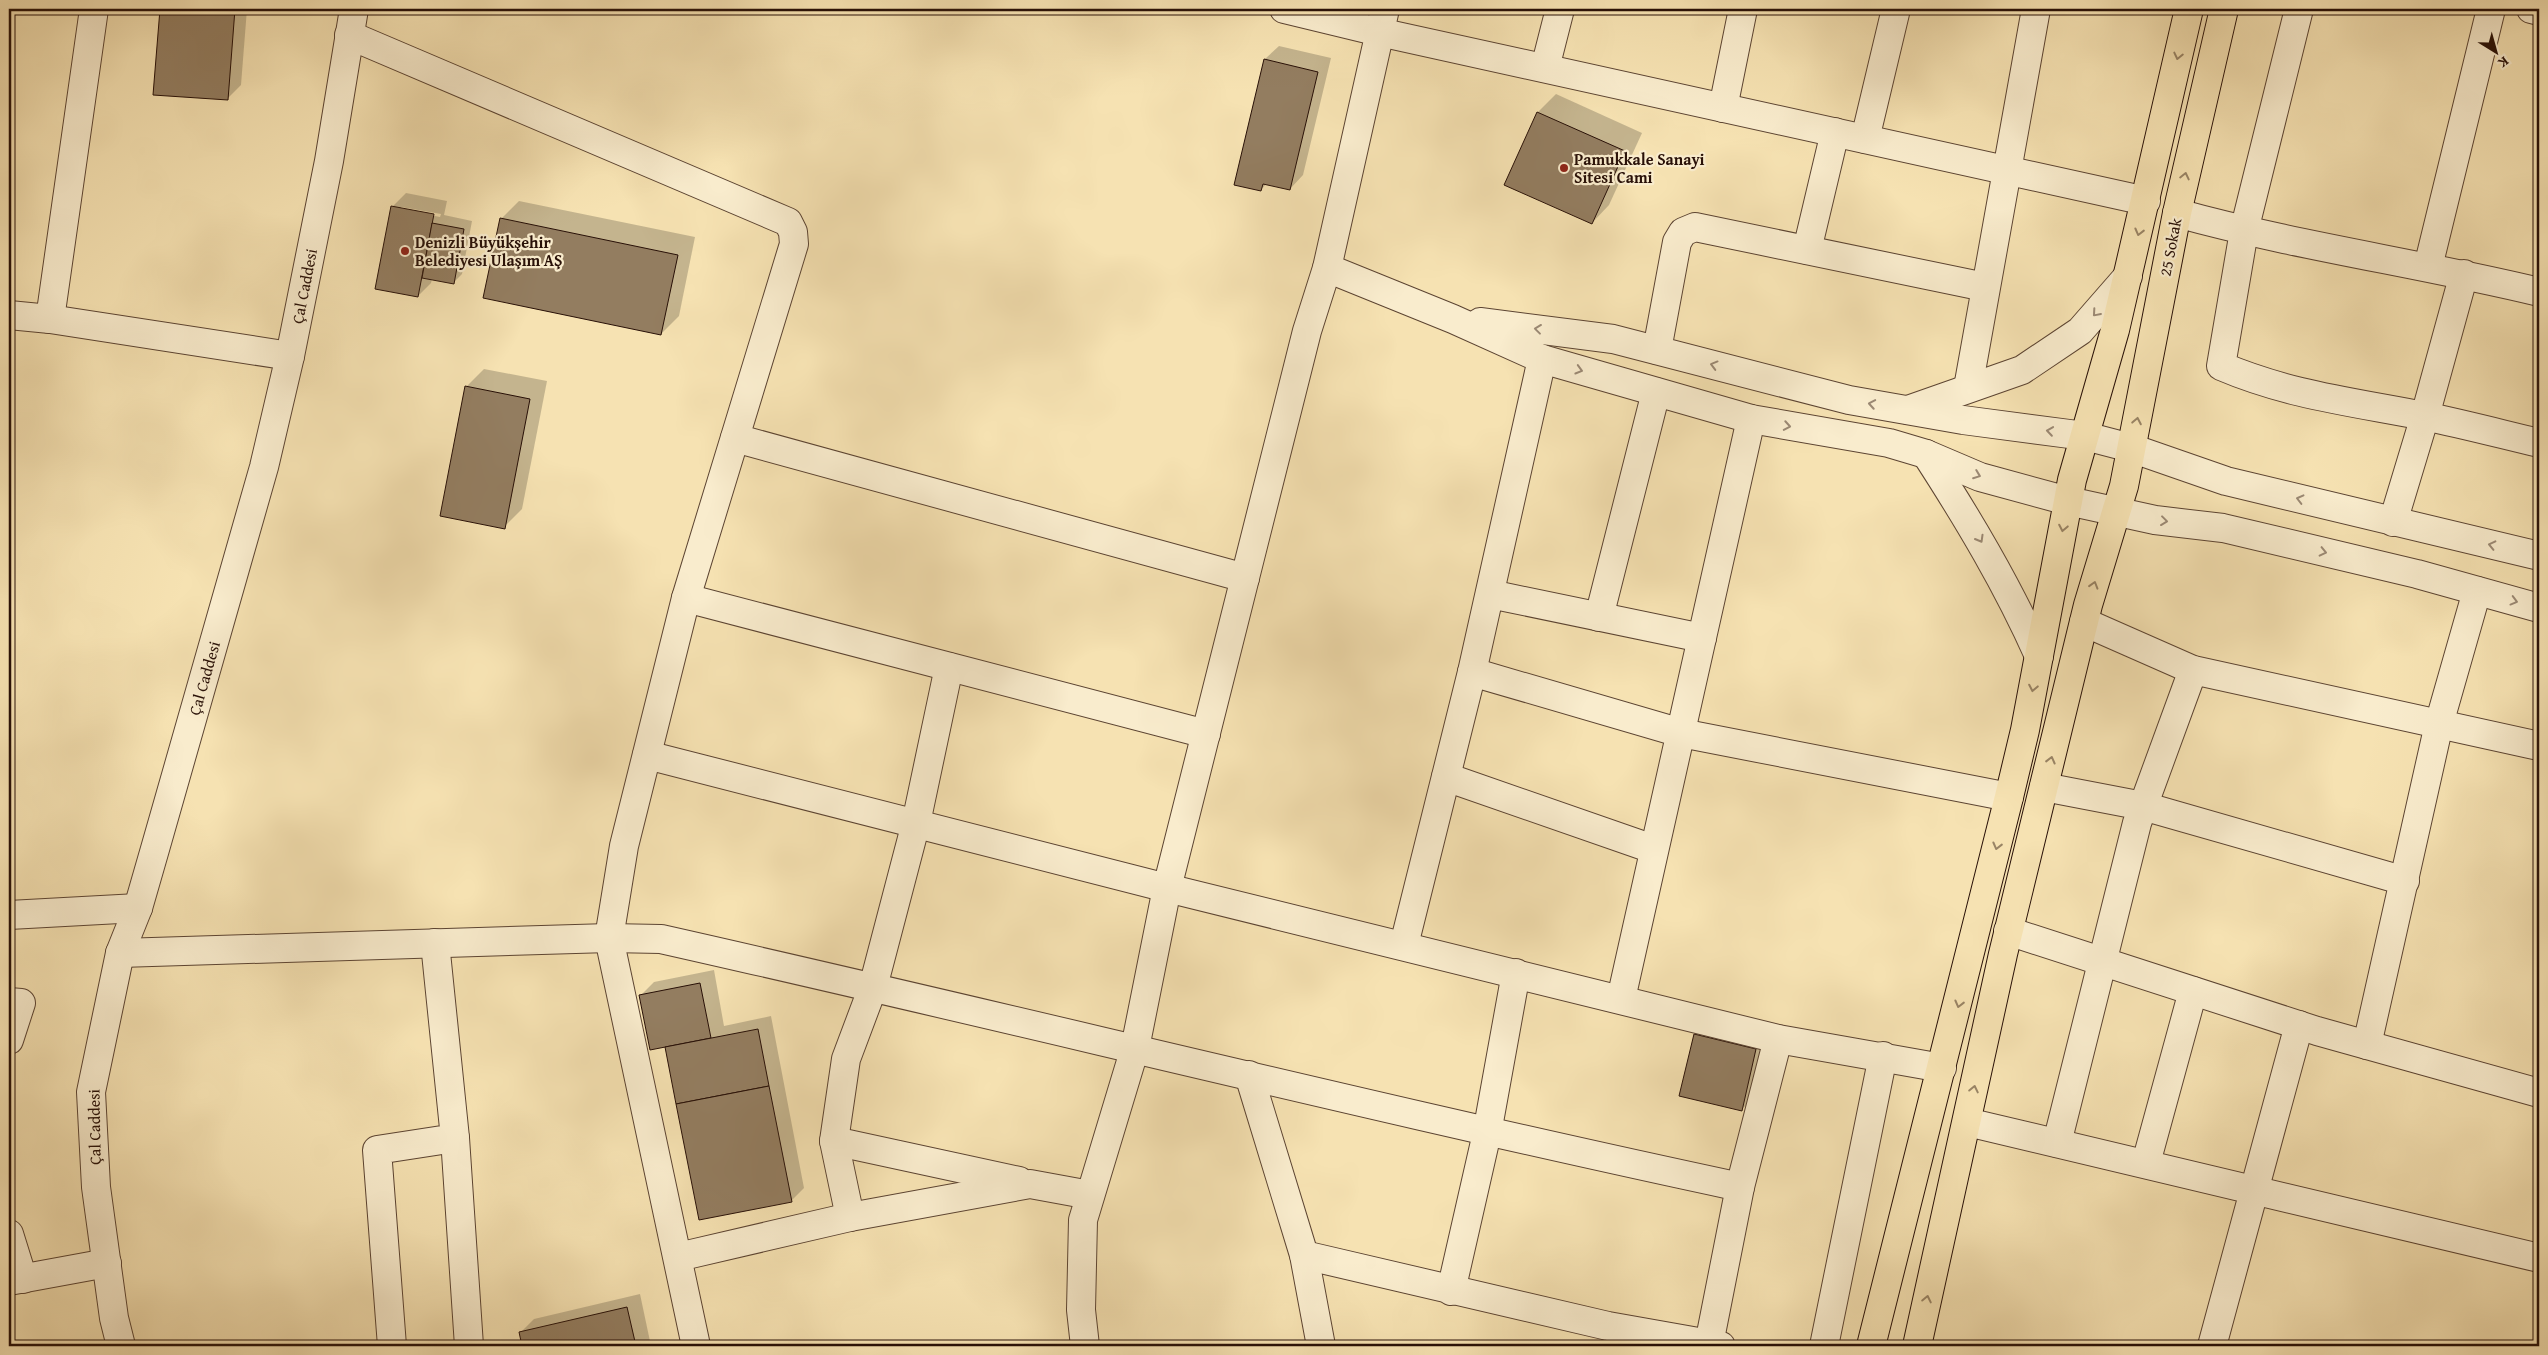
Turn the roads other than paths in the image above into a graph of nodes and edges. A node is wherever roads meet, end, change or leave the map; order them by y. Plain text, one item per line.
1 (94, 9) edge
2 (1284, 9) edge
3 (1560, 9) edge
4 (1743, 9) edge
5 (1896, 9) edge
6 (2036, 9) edge
7 (2189, 9) edge
8 (2224, 9) edge
9 (2299, 9) edge
10 (2491, 9) edge
11 (2531, 9) edge
12 (2539, 10) edge
13 (1382, 20) edge
14 (351, 22) edge
15 (1545, 68) junction
16 (1723, 108) junction
17 (1835, 132) junction
18 (1865, 139) junction
19 (2006, 170) junction
20 (2146, 201) junction
21 (2177, 212) junction
22 (2244, 231) junction
23 (1807, 250) junction
24 (2428, 267) junction
25 (1327, 268) junction
26 (2464, 274) junction
27 (2128, 276) junction
28 (1985, 287) junction
29 (2539, 292) edge
30 (9, 315) edge
31 (50, 319) junction
32 (1454, 319) junction
33 (1657, 350) junction
34 (290, 356) junction
35 (1542, 359) junction
36 (1968, 388) junction
37 (1656, 392) junction
38 (1908, 410) junction
39 (2425, 416) junction
40 (1751, 419) junction
41 (2085, 436) junction
42 (735, 438) junction
43 (2539, 443) edge
44 (2132, 448) junction
45 (1926, 454) junction
46 (2070, 491) junction
47 (2116, 513) junction
48 (2393, 522) junction
49 (2539, 556) edge
50 (1245, 578) junction
51 (2477, 591) junction
52 (1490, 594) junction
53 (686, 598) junction
54 (2539, 608) edge
55 (1599, 617) junction
56 (2084, 622) junction
57 (1702, 638) junction
58 (2039, 656) junction
59 (950, 667) junction
60 (2193, 670) junction
61 (1472, 672) junction
62 (2438, 724) junction
63 (1681, 733) junction
64 (1206, 734) junction
65 (2539, 746) edge
66 (647, 755) junction
67 (1446, 777) junction
68 (2044, 787) junction
69 (2009, 797) junction
70 (2143, 806) junction
71 (916, 823) junction
72 (1653, 849) junction
73 (2405, 881) junction
74 (1167, 888) junction
75 (138, 908) junction
76 (9, 915) edge
77 (2008, 932) junction
78 (609, 938) junction
79 (435, 943) junction
80 (1404, 945) junction
81 (120, 953) junction
82 (2104, 963) junction
83 (1516, 973) junction
84 (873, 987) junction
85 (2193, 991) junction
86 (1621, 999) junction
87 (9, 1002) edge
88 (2299, 1025) junction
89 (1778, 1039) junction
90 (9, 1040) edge
91 (2367, 1045) junction
92 (1135, 1048) junction
93 (1883, 1056) junction
94 (1942, 1068) junction
95 (1249, 1075) junction
96 (2539, 1093) edge
97 (1967, 1122) junction
98 (1487, 1133) junction
99 (455, 1138) junction
100 (834, 1141) junction
101 (2058, 1143) junction
102 (2146, 1164) junction
103 (1030, 1184) junction
104 (1740, 1187) junction
105 (2254, 1189) junction
106 (1090, 1195) junction
107 (850, 1217) junction
108 (9, 1234) edge
109 (1304, 1255) junction
110 (678, 1257) junction
111 (2539, 1258) edge
112 (107, 1263) junction
113 (16, 1280) edge
114 (1451, 1291) junction
115 (1606, 1336) edge
116 (1715, 1345) edge
117 (121, 1346) edge
118 (392, 1346) edge
119 (469, 1346) edge
120 (696, 1346) edge
121 (1085, 1346) edge
122 (1321, 1346) edge
123 (1824, 1346) edge
124 (1871, 1346) edge
125 (1917, 1346) edge
126 (2215, 1346) edge

1 - 31 street
2 - 13 street
3 - 15 street
4 - 16 street
5 - 18 street
6 - 19 street
7 -> 20 main road, 25 Sokak
21 -> 8 main road, 25 Sokak
9 - 22 street
10 - 24 street
11 - 12 street
13 - 15 street
13 - 25 street
14 - 34 street, Çal Caddesi
14 - 42 street
15 - 16 street
16 - 17 street
17 - 18 street
17 - 23 street
18 - 19 street
19 - 20 street
19 - 28 street
20 -> 27 main road, 25 Sokak
21 - 22 street
44 -> 21 main road, 25 Sokak
22 - 24 street
22 - 39 street
23 - 28 street
23 - 33 street
24 - 26 street
25 - 32 street
25 - 50 street
26 - 29 street
26 - 39 street
27 -> 36 street
27 - 41 main road, 25 Sokak
28 - 36 street
30 - 31 street
31 - 34 street
33 -> 32 street
32 - 35 street
38 -> 33 street
34 - 75 street, Çal Caddesi
35 -> 37 street
35 - 52 street
36 - 38 street
37 - 40 street
37 - 55 street
41 -> 38 street
39 - 43 street
39 - 48 street
40 -> 45 street
40 - 57 street
41 - 44 street
41 - 46 main road, 25 Sokak
42 - 50 street
42 - 53 street
44 - 47 main road, 25 Sokak
48 -> 44 street
45 -> 46 street
45 -> 58 street
46 - 47 street
46 -> 58 main road, 25 Sokak
47 -> 51 street
56 -> 47 main road, 25 Sokak
49 -> 48 street
50 - 64 street
51 -> 54 street
51 - 62 street
52 - 55 street
52 - 61 street
53 - 59 street
53 - 66 street
55 - 57 street
56 - 60 street
68 -> 56 main road, 25 Sokak
57 - 63 street
58 -> 69 main road, 25 Sokak
59 - 64 street
59 - 71 street
60 - 62 street
60 - 70 street
61 - 63 street
61 - 67 street
62 - 65 street
62 - 73 street
63 - 69 street
63 - 72 street
64 - 74 street
66 - 71 street
66 - 78 street
67 - 72 street
67 - 80 street
68 - 70 street
68 - 77 main road, 25 Sokak
69 -> 94 main road, 25 Sokak
70 - 73 street
70 - 82 street
71 - 74 street
71 - 84 street
72 - 86 street
73 - 91 street
74 - 80 street
74 - 92 street
75 - 76 street
75 - 81 street, Çal Caddesi
77 - 82 street
97 -> 77 main road, 25 Sokak
78 - 79 street
78 - 84 street
78 - 110 street
79 - 81 street
79 - 99 street
80 - 83 street
81 - 112 street, Çal Caddesi
82 - 85 street
82 - 101 street
83 - 86 street
83 - 98 street
84 - 92 street
84 - 100 street
85 - 88 street
85 - 102 street
86 - 89 street
87 - 90 street
88 - 91 street
88 - 105 street
89 - 93 street
89 - 104 street
91 - 96 street
92 - 95 street
92 - 106 street
93 - 94 street
93 - 123 street
94 - 124 main road, 25 Sokak
95 - 98 street
95 - 109 street
97 - 101 street
125 -> 97 main road, 25 Sokak
98 - 104 street
98 - 114 street
99 - 118 street
99 - 119 street
100 - 103 street
100 - 107 street
101 - 102 street
102 - 105 street
103 - 106 street
103 - 107 street
104 - 116 street
105 - 111 street
105 - 126 street
106 - 121 street
107 - 110 street
108 - 113 street
109 - 114 street
109 - 122 street
110 - 120 street
112 - 113 street
112 - 117 street, Çal Caddesi
114 - 115 street
115 - 116 street

